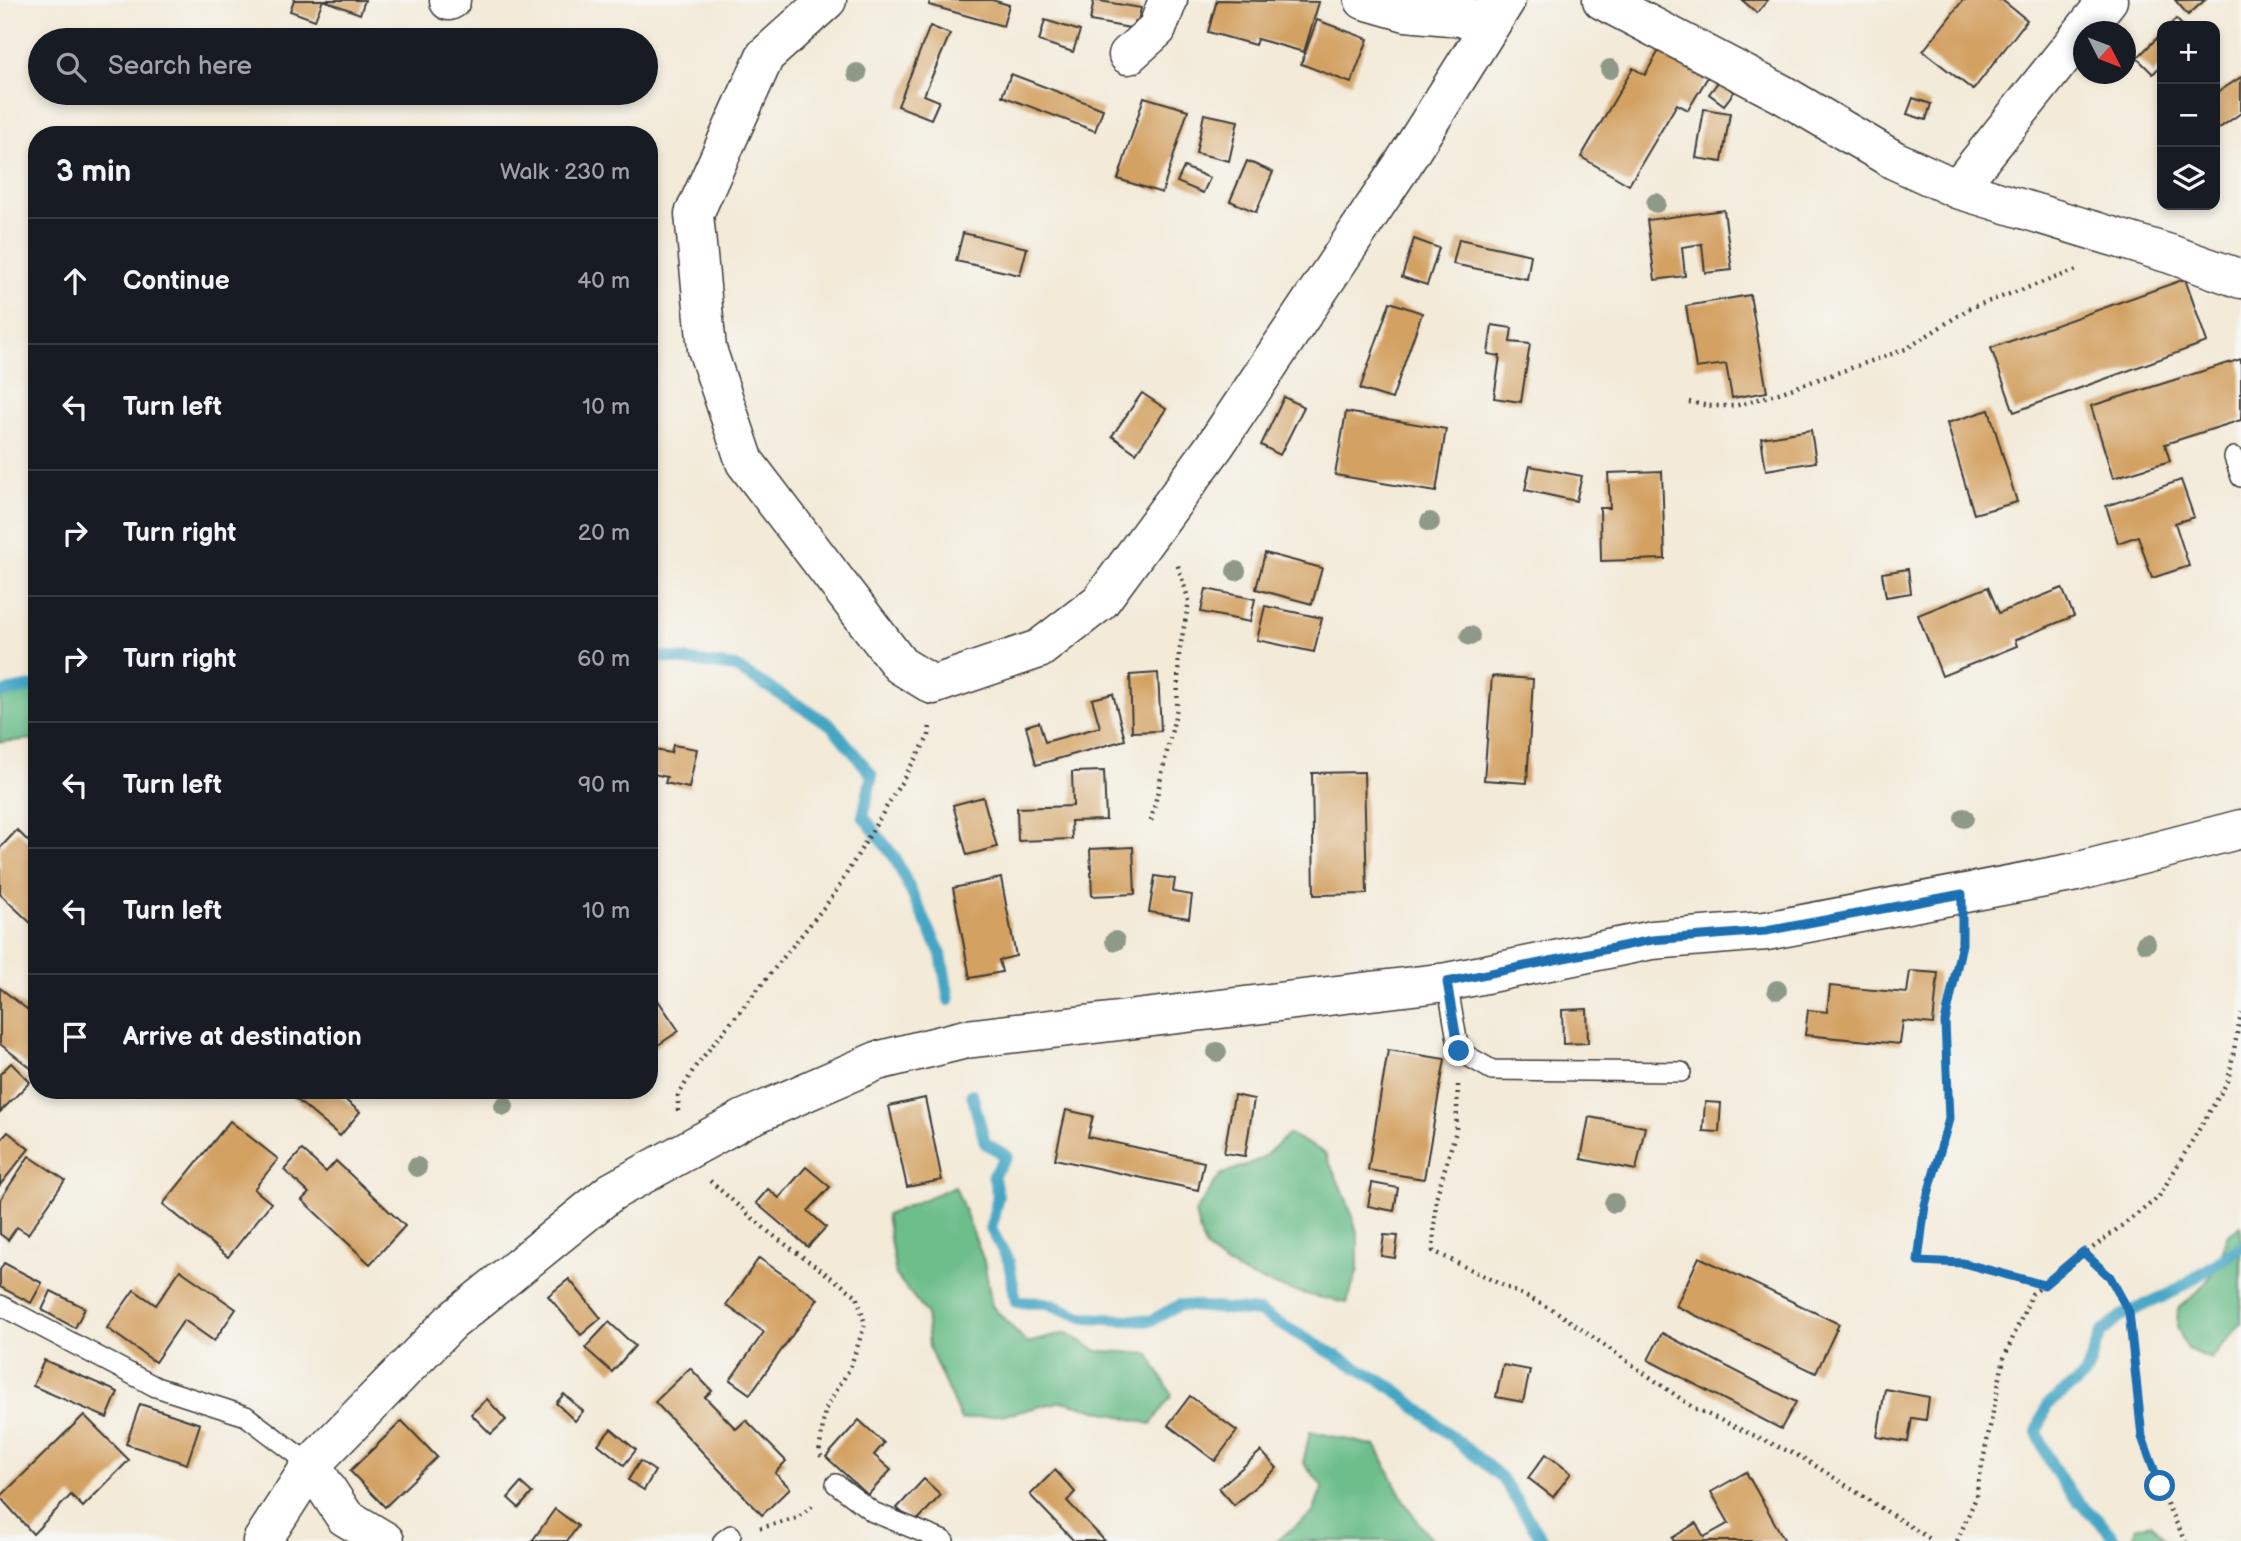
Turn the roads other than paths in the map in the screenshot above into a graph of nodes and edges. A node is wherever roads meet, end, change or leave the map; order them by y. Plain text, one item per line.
1 (828, 0) edge
2 (1168, 0) edge
3 (1364, 0) edge
4 (1602, 0) edge
5 (2108, 0) edge
6 (1500, 10) edge
7 (1128, 55) dead end
8 (1957, 189) junction
9 (2241, 279) edge
10 (2234, 457) dead end
11 (2241, 477) edge
12 (2241, 829) edge
13 (1447, 982) junction
14 (1681, 1072) dead end
15 (0, 1305) edge
16 (311, 1465) junction
17 (836, 1484) road end
18 (262, 1541) edge
19 (384, 1541) edge
20 (944, 1541) edge

1 - 6 street
2 - 7 street
3 - 6 street
4 - 8 street
5 - 8 street
8 - 9 street
10 - 11 lane
12 - 13 street
13 - 14 lane
13 - 16 street
15 - 16 lane
16 - 18 street
16 - 19 street
17 - 20 lane

